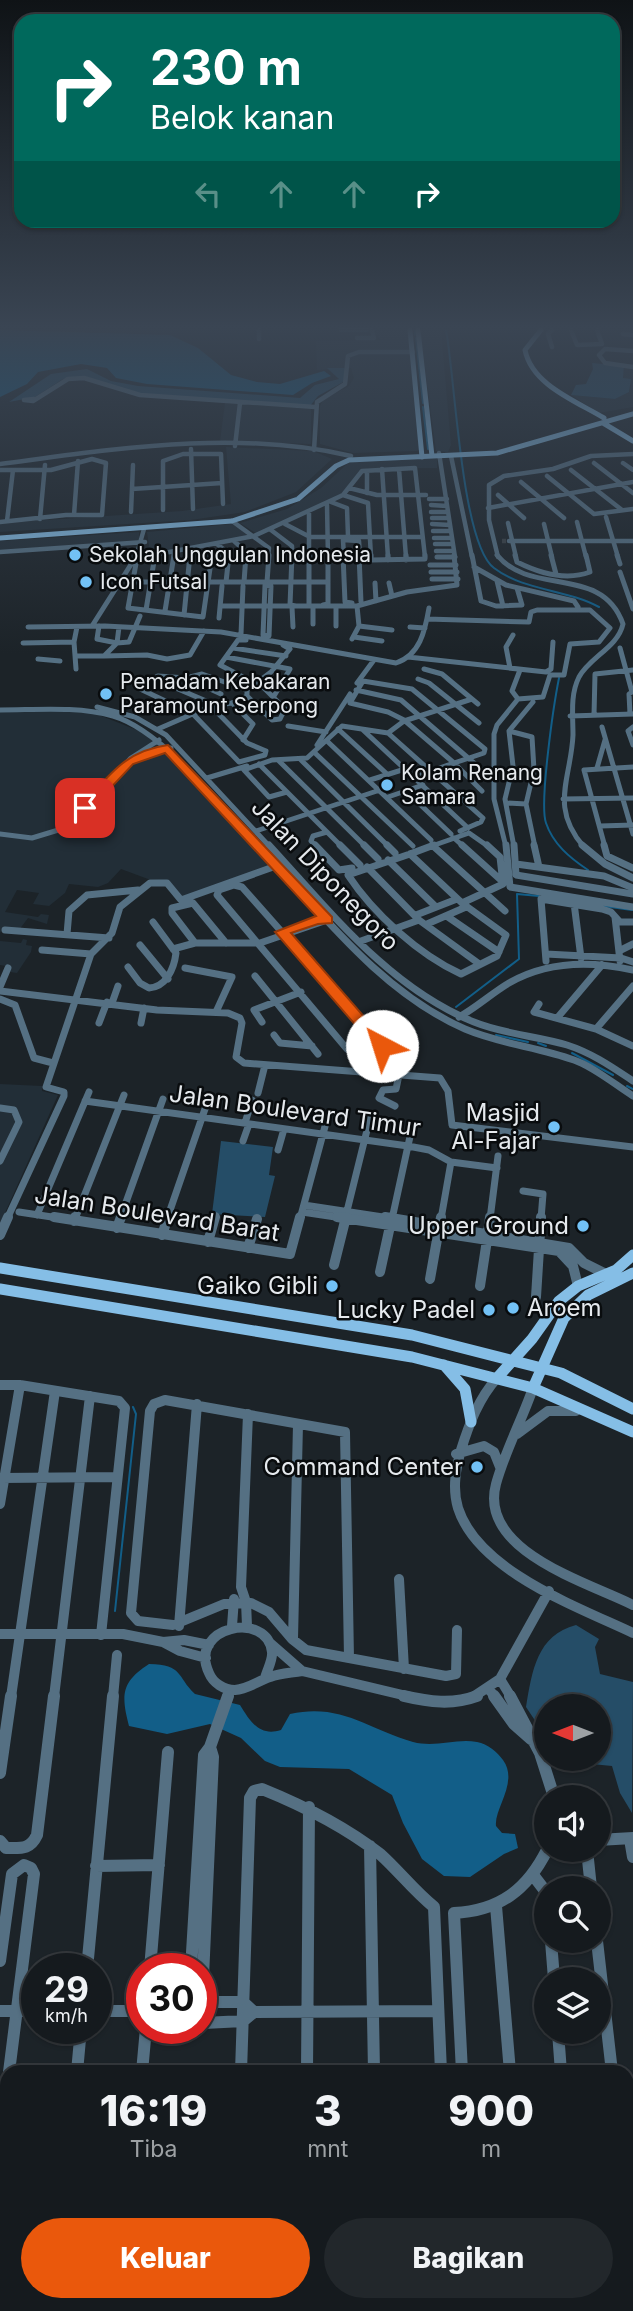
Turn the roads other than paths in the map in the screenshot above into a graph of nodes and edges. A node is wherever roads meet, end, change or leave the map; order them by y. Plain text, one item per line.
1 (236, 438) edge
2 (315, 438) edge
3 (421, 438) edge
4 (433, 438) edge
5 (548, 438) edge
6 (235, 445) junction
7 (195, 449) junction
8 (315, 449) junction
9 (422, 455) junction
10 (436, 455) junction
11 (452, 455) junction
12 (633, 456) edge
13 (348, 457) junction
14 (49, 461) junction
15 (78, 461) junction
16 (594, 463) dead end
17 (623, 463) dead end
18 (132, 465) dead end
19 (0, 467) edge
20 (382, 469) junction
21 (399, 469) junction
22 (13, 470) junction
23 (45, 470) junction
24 (571, 470) dead end
25 (633, 470) edge
26 (367, 471) junction
27 (547, 476) dead end
28 (521, 482) dead end
29 (633, 482) edge
30 (222, 483) junction
31 (621, 484) junction
32 (192, 485) junction
33 (349, 488) junction
34 (132, 489) junction
35 (163, 489) junction
36 (595, 489) junction
37 (367, 493) junction
38 (633, 493) edge
39 (343, 495) junction
40 (384, 495) junction
41 (400, 495) junction
42 (417, 495) junction
43 (498, 495) dead end
44 (570, 495) junction
45 (293, 499) junction
46 (541, 500) junction
47 (368, 503) junction
48 (384, 503) junction
49 (223, 504) dead end
50 (329, 504) junction
51 (511, 506) junction
52 (488, 508) junction
53 (193, 509) dead end
54 (163, 510) dead end
55 (622, 510) dead end
56 (633, 511) edge
57 (131, 512) dead end
58 (309, 513) junction
59 (74, 515) junction
60 (606, 517) dead end
61 (431, 518) junction
62 (524, 518) dead end
63 (564, 518) dead end
64 (40, 519) junction
65 (7, 521) junction
66 (232, 521) junction
67 (0, 522) edge
68 (577, 522) dead end
69 (508, 523) dead end
70 (285, 524) junction
71 (544, 524) dead end
72 (451, 528) junction
73 (144, 529) junction
74 (271, 530) junction
75 (0, 536) edge
76 (12, 536) junction
77 (254, 536) junction
78 (369, 536) junction
79 (310, 537) junction
80 (327, 537) junction
81 (387, 537) junction
82 (404, 537) junction
83 (422, 537) junction
84 (345, 538) junction
85 (234, 541) junction
86 (494, 541) junction
87 (506, 541) junction
88 (548, 541) junction
89 (582, 541) junction
90 (613, 541) junction
91 (633, 541) edge
92 (145, 542) junction
93 (218, 545) junction
94 (310, 545) junction
95 (292, 546) junction
96 (0, 552) edge
97 (192, 552) junction
98 (212, 553) junction
99 (228, 553) junction
100 (174, 554) junction
101 (436, 554) dead end
102 (155, 555) junction
103 (388, 560) junction
104 (406, 560) junction
105 (620, 564) dead end
106 (430, 565) dead end
107 (456, 568) junction
108 (474, 568) junction
109 (620, 572) dead end
110 (556, 574) junction
111 (458, 579) junction
112 (497, 581) junction
113 (133, 582) junction
114 (151, 582) junction
115 (169, 582) junction
116 (188, 582) junction
117 (209, 582) junction
118 (267, 582) junction
119 (292, 582) junction
120 (310, 582) junction
121 (328, 582) junction
122 (374, 583) dead end
123 (389, 583) dead end
124 (406, 583) dead end
125 (224, 584) junction
126 (244, 584) junction
127 (517, 588) junction
128 (407, 592) junction
129 (536, 592) junction
130 (392, 596) junction
131 (555, 597) junction
132 (376, 601) junction
133 (359, 604) junction
134 (221, 606) junction
135 (242, 606) junction
136 (291, 606) junction
137 (311, 606) junction
138 (503, 606) junction
139 (616, 606) junction
140 (336, 607) junction
141 (541, 607) dead end
142 (559, 607) dead end
143 (578, 607) dead end
144 (633, 607) edge
145 (429, 608) dead end
146 (146, 610) junction
147 (165, 611) junction
148 (184, 615) junction
149 (140, 616) dead end
150 (219, 618) dead end
151 (428, 619) junction
152 (313, 624) dead end
153 (96, 626) junction
154 (336, 626) dead end
155 (359, 626) junction
156 (28, 627) dead end
157 (77, 627) junction
158 (119, 627) junction
159 (410, 627) dead end
160 (135, 628) junction
161 (293, 628) dead end
162 (425, 628) junction
163 (186, 630) junction
164 (392, 630) dead end
165 (204, 631) junction
166 (513, 635) dead end
167 (240, 637) junction
168 (184, 639) dead end
169 (382, 641) dead end
170 (74, 642) junction
171 (554, 642) dead end
172 (23, 643) dead end
173 (117, 643) junction
174 (233, 648) junction
175 (620, 648) dead end
176 (75, 653) junction
177 (104, 656) junction
178 (286, 656) junction
179 (226, 657) junction
180 (408, 657) junction
181 (38, 659) dead end
182 (374, 660) junction
183 (251, 662) junction
184 (277, 665) junction
185 (510, 668) junction
186 (76, 669) dead end
187 (424, 669) dead end
188 (520, 670) junction
189 (630, 670) edge
190 (270, 671) junction
191 (548, 673) junction
192 (152, 678) junction
193 (186, 678) junction
194 (418, 679) dead end
195 (259, 684) junction
196 (238, 688) junction
197 (356, 690) junction
198 (633, 692) edge
199 (247, 693) junction
200 (221, 694) junction
201 (274, 696) junction
202 (472, 699) junction
203 (518, 699) junction
204 (533, 702) dead end
205 (232, 703) junction
206 (454, 703) junction
207 (0, 704) edge
208 (478, 704) dead end
209 (211, 705) junction
210 (435, 709) junction
211 (0, 710) edge
212 (194, 714) junction
213 (631, 714) edge
214 (420, 715) junction
215 (594, 715) junction
216 (570, 716) junction
217 (132, 719) junction
218 (404, 720) junction
219 (479, 723) dead end
220 (289, 726) dead end
221 (601, 727) dead end
222 (633, 727) edge
223 (361, 728) junction
224 (159, 729) junction
225 (338, 729) junction
226 (509, 731) junction
227 (326, 732) junction
228 (388, 733) junction
229 (605, 738) junction
230 (159, 740) junction
231 (243, 740) junction
232 (327, 741) junction
233 (177, 746) junction
234 (633, 746) edge
235 (168, 749) junction
236 (315, 753) junction
237 (469, 758) junction
238 (278, 760) junction
239 (302, 760) junction
240 (129, 761) junction
241 (259, 764) junction
242 (452, 764) junction
243 (633, 767) edge
244 (597, 768) junction
245 (614, 768) junction
246 (405, 769) junction
247 (431, 771) junction
248 (387, 774) junction
249 (488, 775) dead end
250 (414, 777) junction
251 (207, 778) junction
252 (370, 780) junction
253 (423, 785) junction
254 (380, 790) junction
255 (405, 791) junction
256 (482, 791) dead end
257 (287, 792) junction
258 (361, 797) junction
259 (388, 797) junction
260 (592, 799) junction
261 (623, 799) junction
262 (633, 799) edge
263 (563, 800) junction
264 (343, 802) junction
265 (506, 803) junction
266 (526, 804) junction
267 (326, 808) junction
268 (231, 810) junction
269 (309, 814) junction
270 (632, 825) edge
271 (600, 826) junction
272 (470, 830) junction
273 (256, 831) junction
274 (327, 832) junction
275 (0, 834) edge
276 (633, 834) edge
277 (452, 836) junction
278 (432, 843) junction
279 (411, 850) junction
280 (275, 852) junction
281 (395, 853) junction
282 (265, 855) junction
283 (377, 859) junction
284 (388, 860) junction
285 (516, 864) junction
286 (276, 866) junction
287 (363, 866) junction
288 (539, 867) junction
289 (633, 869) edge
290 (633, 878) edge
291 (503, 882) junction
292 (633, 888) edge
293 (138, 890) junction
294 (633, 894) edge
295 (484, 895) junction
296 (461, 903) junction
297 (574, 903) junction
298 (435, 906) junction
299 (633, 907) edge
300 (505, 911) dead end
301 (336, 917) junction
302 (418, 917) junction
303 (448, 917) junction
304 (615, 917) junction
305 (328, 920) junction
306 (153, 922) dead end
307 (633, 922) edge
308 (427, 924) junction
309 (397, 928) junction
310 (5, 930) dead end
311 (67, 934) junction
312 (284, 934) junction
313 (109, 938) junction
314 (361, 941) junction
315 (195, 943) junction
316 (226, 943) junction
317 (260, 943) junction
318 (633, 944) edge
319 (140, 945) dead end
320 (42, 950) dead end
321 (175, 952) junction
322 (499, 952) junction
323 (91, 954) junction
324 (581, 958) junction
325 (623, 962) edge
326 (633, 962) edge
327 (478, 963) junction
328 (383, 964) junction
329 (602, 965) junction
330 (128, 967) dead end
331 (8, 968) dead end
332 (185, 968) dead end
333 (374, 969) junction
334 (255, 976) dead end
335 (168, 979) junction
336 (118, 986) dead end
337 (633, 986) edge
338 (0, 989) edge
339 (301, 992) junction
340 (0, 999) edge
341 (76, 999) junction
342 (275, 1002) junction
343 (110, 1003) junction
344 (539, 1004) dead end
345 (144, 1009) junction
346 (216, 1012) junction
347 (460, 1016) junction
348 (558, 1017) junction
349 (262, 1022) dead end
350 (99, 1023) dead end
351 (141, 1023) dead end
352 (451, 1023) junction
353 (596, 1029) junction
354 (500, 1030) junction
355 (274, 1035) dead end
356 (494, 1040) junction
357 (631, 1042) edge
358 (312, 1046) junction
359 (318, 1054) dead end
360 (53, 1063) junction
361 (265, 1065) junction
362 (624, 1074) junction
363 (399, 1075) junction
364 (633, 1081) edge
365 (613, 1082) junction
366 (124, 1095) dead end
367 (633, 1096) edge
368 (163, 1099) dead end
369 (119, 1105) junction
370 (206, 1106) dead end
371 (395, 1106) dead end
372 (0, 1108) edge
373 (159, 1111) junction
374 (202, 1117) junction
375 (370, 1118) dead end
376 (327, 1119) dead end
377 (247, 1123) junction
378 (284, 1129) junction
379 (411, 1132) dead end
380 (323, 1134) junction
381 (365, 1140) junction
382 (243, 1141) dead end
383 (408, 1146) junction
384 (633, 1147) edge
385 (278, 1150) dead end
386 (498, 1156) dead end
387 (0, 1161) edge
388 (451, 1162) junction
389 (496, 1168) junction
390 (523, 1191) dead end
391 (303, 1208) junction
392 (19, 1212) dead end
393 (37, 1215) junction
394 (346, 1215) junction
395 (215, 1216) dead end
396 (257, 1219) dead end
397 (74, 1221) junction
398 (391, 1222) junction
399 (117, 1228) junction
400 (439, 1229) junction
401 (0, 1235) edge
402 (162, 1235) junction
403 (487, 1237) junction
404 (208, 1242) junction
405 (541, 1245) junction
406 (248, 1248) junction
407 (633, 1255) edge
408 (584, 1263) junction
409 (334, 1265) dead end
410 (573, 1266) junction
411 (0, 1268) edge
412 (380, 1272) dead end
413 (633, 1273) edge
414 (606, 1275) junction
415 (430, 1279) dead end
416 (480, 1286) dead end
417 (578, 1286) junction
418 (0, 1289) edge
419 (133, 1289) junction
420 (164, 1294) junction
421 (588, 1295) junction
422 (536, 1297) dead end
423 (123, 1308) junction
424 (154, 1313) junction
425 (512, 1358) junction
426 (443, 1364) junction
427 (544, 1367) junction
428 (498, 1377) junction
429 (0, 1385) edge
430 (20, 1385) junction
431 (533, 1388) junction
432 (55, 1391) junction
433 (90, 1396) junction
434 (197, 1404) junction
435 (633, 1409) edge
436 (248, 1414) junction
437 (603, 1418) junction
438 (471, 1422) junction
439 (298, 1424) junction
440 (633, 1432) edge
441 (516, 1435) junction
442 (456, 1454) junction
443 (500, 1467) junction
444 (81, 1477) junction
445 (117, 1477) junction
446 (2, 1478) edge
447 (43, 1478) junction
448 (0, 1504) edge
449 (400, 1579) dead end
450 (241, 1587) junction
451 (549, 1591) junction
452 (233, 1602) junction
453 (246, 1602) junction
454 (633, 1605) edge
455 (179, 1626) junction
456 (232, 1626) junction
457 (247, 1626) junction
458 (457, 1630) dead end
459 (633, 1633) edge
460 (0, 1634) edge
461 (60, 1634) junction
462 (20, 1635) junction
463 (102, 1635) junction
464 (163, 1642) junction
465 (293, 1642) junction
466 (270, 1643) junction
467 (209, 1646) junction
468 (117, 1655) dead end
469 (206, 1658) junction
470 (349, 1658) junction
471 (404, 1669) junction
472 (302, 1671) junction
473 (265, 1678) junction
474 (500, 1679) junction
475 (488, 1688) junction
476 (228, 1694) junction
477 (531, 1739) junction
478 (168, 1752) dead end
479 (0, 1773) edge
480 (552, 1785) edge
481 (309, 1807) junction
482 (632, 1838) edge
483 (611, 1839) edge
484 (0, 1841) edge
485 (370, 1846) junction
486 (633, 1857) edge
487 (203, 1862) junction
488 (540, 1862) edge
489 (159, 1865) junction
490 (96, 1866) junction
491 (533, 1875) joint
492 (496, 1906) junction
493 (88, 1953) edge
494 (151, 1953) edge
495 (193, 1953) edge
496 (203, 1953) edge
497 (598, 1953) edge
498 (0, 1961) edge
499 (217, 2001) edge
500 (243, 2002) junction
501 (0, 2011) edge
502 (16, 2011) junction
503 (21, 2011) edge
504 (438, 2011) junction
505 (254, 2012) junction
506 (308, 2012) junction
507 (372, 2012) junction
508 (243, 2021) junction
509 (217, 2023) edge
510 (80, 2044) edge
511 (145, 2044) edge
512 (559, 2044) edge
513 (10, 2065) edge
514 (78, 2065) edge
515 (143, 2065) edge
516 (241, 2065) edge
517 (307, 2065) edge
518 (374, 2065) edge
519 (441, 2065) edge
520 (462, 2065) edge
521 (509, 2065) edge
522 (560, 2065) edge
523 (611, 2065) edge

1 - 6 street
2 - 8 street
3 - 9 main road
4 - 10 main road
5 - 11 main road
6 - 7 street
6 - 8 street
7 - 14 street
7 - 30 street
7 - 32 street
7 - 35 street
8 - 13 street
9 - 10 main road
9 - 13 main road
9 - 45 main road
10 - 11 main road
10 - 72 street
11 - 108 street
12 - 52 street
13 - 45 main road
14 - 19 street
14 - 23 street
15 - 23 street
15 - 59 street
15 - 59 street
16 - 31 street
17 - 25 street
18 - 34 street
19 - 22 street
20 - 21 street
20 - 26 street
20 - 40 street
21 - 41 street
21 - 42 street
22 - 23 street
22 - 65 street
23 - 64 street
24 - 36 street
26 - 33 street
26 - 37 street
27 - 44 street
28 - 46 street
29 - 31 street
30 - 32 street
30 - 49 street
31 - 36 street
31 - 38 street
32 - 35 street
32 - 53 street
33 - 37 street
33 - 39 street
34 - 35 street
34 - 57 street
35 - 54 street
36 - 44 street
36 - 55 street
37 - 40 street
39 - 47 street
39 - 50 street
40 - 41 street
40 - 48 street
41 - 42 street
41 - 82 street
42 - 61 street
42 - 83 street
43 - 51 street
44 - 46 street
44 - 56 street
45 - 66 main road
45 - 76 main road
46 - 51 street
46 - 63 street
47 - 48 street
47 - 78 street
48 - 81 street
50 - 58 street
50 - 80 street
50 - 84 street
51 - 52 street
51 - 62 street
52 - 86 street
58 - 70 street
58 - 79 street
59 - 64 street
60 - 90 street
61 - 72 street
61 - 72 street
61 - 72 street
61 - 72 street
64 - 65 street
65 - 67 street
66 - 73 main road
66 - 77 street
68 - 89 street
69 - 87 street
70 - 74 street
70 - 79 street
71 - 88 street
72 - 101 street
72 - 107 street
73 - 76 main road
73 - 92 street
74 - 77 street
74 - 95 street
75 - 76 main road
77 - 85 street
77 - 118 street
78 - 81 street
78 - 84 street
78 - 103 street
79 - 80 street
79 - 94 street
80 - 84 street
80 - 121 street
81 - 82 street
81 - 103 street
82 - 83 street
82 - 104 street
83 - 104 street
84 - 133 street
84 - 133 street
85 - 93 street
85 - 126 street
86 - 87 street
86 - 139 street
87 - 88 street
87 - 110 street
88 - 89 street
88 - 110 street
89 - 90 street
89 - 110 street
90 - 91 street
90 - 105 street
92 - 96 street
92 - 153 street
93 - 97 street
93 - 99 street
94 - 95 street
94 - 120 street
95 - 119 street
97 - 98 street
97 - 100 street
97 - 116 street
98 - 99 street
98 - 117 street
99 - 125 street
100 - 102 street
100 - 115 street
102 - 113 street
102 - 114 street
103 - 104 street
106 - 107 street
107 - 111 street
107 - 111 street
108 - 112 street
108 - 138 street
109 - 144 street
111 - 128 street
112 - 127 street
112 - 138 street
113 - 114 street
113 - 146 street
114 - 115 street
114 - 146 street
115 - 116 street
115 - 147 street
116 - 117 street
116 - 148 street
117 - 125 street
117 - 148 street
118 - 119 street
118 - 126 street
119 - 120 street
119 - 136 street
120 - 121 street
120 - 137 street
121 - 137 street
122 - 132 street
123 - 130 street
124 - 128 street
125 - 126 street
125 - 134 street
126 - 135 street
127 - 129 street
127 - 138 street
128 - 130 street
129 - 131 street
129 - 141 street
130 - 132 street
131 - 142 street
131 - 143 street
132 - 133 street
133 - 140 street
133 - 155 street
134 - 135 street
134 - 150 street
135 - 136 street
135 - 167 street
136 - 137 street
136 - 161 street
137 - 140 street
137 - 152 street
139 - 144 street
139 - 216 street
140 - 154 street
145 - 151 street
146 - 147 street
147 - 148 street
149 - 160 street
151 - 162 street
151 - 191 street
153 - 157 street
153 - 158 street
153 - 173 street
155 - 164 street
155 - 169 street
156 - 157 street
157 - 170 street
158 - 160 street
158 - 173 street
159 - 162 street
160 - 163 street
160 - 173 street
162 - 180 street
163 - 165 street
163 - 168 street
165 - 177 street
165 - 182 street
166 - 185 street
167 - 174 street
167 - 178 street
170 - 172 street
170 - 176 street
171 - 191 street
173 - 177 street
174 - 178 street
174 - 179 street
175 - 189 street
176 - 177 street
176 - 181 street
176 - 186 street
178 - 184 street
179 - 183 street
179 - 195 street
180 - 182 street
180 - 185 street
182 - 227 street
183 - 184 street
183 - 190 street
184 - 190 street
184 - 201 street
185 - 188 street
187 - 202 street
188 - 191 street
188 - 203 street
189 - 198 street
189 - 215 street
190 - 195 street
191 - 203 street
192 - 193 street
192 - 209 street
192 - 212 street
193 - 196 street
193 - 200 street
194 - 206 street
195 - 199 street
195 - 201 street
196 - 199 street
196 - 200 street
197 - 210 street
197 - 214 street
197 - 218 street
198 - 213 street
199 - 201 street
199 - 205 street
200 - 209 street
202 - 206 street
202 - 208 street
203 - 299 street
204 - 226 street
205 - 209 street
205 - 231 street
206 - 210 street
206 - 219 street
207 - 217 street, Jalan Diponegoro
209 - 212 street
209 - 231 street
210 - 214 street
210 - 237 street
211 - 217 street, Jalan Diponegoro
212 - 224 street
212 - 231 street
213 - 215 street
214 - 218 street
214 - 237 street
215 - 216 street
216 - 263 street
217 - 224 street, Jalan Diponegoro
217 - 230 street, Jalan Diponegoro
218 - 228 street
218 - 242 street
220 - 227 street
221 - 229 street
222 - 234 street
223 - 225 street
223 - 228 street
223 - 246 street
224 - 233 street, Jalan Diponegoro
225 - 232 street
225 - 248 street
226 - 265 street
226 - 266 street
227 - 251 street
228 - 247 street
229 - 244 street
229 - 245 street
230 - 235 street, Jalan Diponegoro
230 - 240 street
232 - 236 street
232 - 252 street
233 - 235 street
233 - 251 street, Jalan Diponegoro
235 - 240 street
235 - 268 street, Jalan Diponegoro
236 - 239 street
236 - 258 street
237 - 242 street
237 - 249 street
238 - 239 street
238 - 241 street
238 - 267 street
239 - 264 street
240 - 275 street
241 - 257 street
241 - 257 street
242 - 247 street
242 - 256 street
243 - 245 street
244 - 245 street
244 - 260 street
245 - 261 street
246 - 248 street
246 - 250 street
247 - 250 street
247 - 272 street
248 - 252 street
250 - 253 street
251 - 268 street, Jalan Diponegoro
252 - 254 street
253 - 255 street
253 - 272 street
254 - 258 street
254 - 259 street
255 - 259 street
255 - 277 street
257 - 269 street
258 - 264 street
258 - 279 street
259 - 278 street
260 - 261 street
260 - 263 street
260 - 271 street
261 - 262 street
261 - 270 street
263 - 290 street
264 - 267 street
264 - 281 street
265 - 266 street
265 - 285 street
266 - 288 street
267 - 269 street
267 - 283 street
268 - 273 street, Jalan Diponegoro
268 - 282 street, Jalan Diponegoro
269 - 273 street
269 - 274 street
270 - 271 street
270 - 276 street
271 - 289 street
272 - 277 street
272 - 291 street
273 - 280 street, Jalan Diponegoro
274 - 287 street
274 - 287 street
277 - 278 street
277 - 291 street
278 - 279 street
278 - 295 street
279 - 281 street
279 - 284 street
279 - 296 street
280 - 282 street
280 - 301 street, Jalan Diponegoro
281 - 283 street
282 - 286 street, Jalan Diponegoro
283 - 287 street
284 - 287 street
284 - 298 street
285 - 288 street
285 - 294 street
286 - 293 street
286 - 305 street, Jalan Diponegoro
287 - 302 street
287 - 309 street
288 - 292 street
291 - 295 street
293 - 311 street
293 - 313 street
295 - 296 street
295 - 300 street
296 - 298 street
296 - 303 street
296 - 322 street
297 - 304 street
297 - 324 street
297 - 324 street
298 - 302 street
301 - 305 street
301 - 314 street, Jalan Diponegoro
302 - 308 street
302 - 309 street
303 - 308 street
303 - 322 street
304 - 307 street
304 - 325 street
305 - 312 street
305 - 333 street, Jalan Diponegoro
306 - 321 street
308 - 327 street
309 - 314 street
309 - 327 street
310 - 311 street
311 - 313 street
312 - 317 street
312 - 317 street
312 - 339 street
313 - 323 street
314 - 328 street, Jalan Diponegoro
315 - 316 street
315 - 316 street
315 - 321 street
316 - 317 street
317 - 339 street
318 - 325 street
319 - 335 street
320 - 323 street
321 - 335 street
322 - 327 street
323 - 341 street
324 - 325 street
325 - 326 street
325 - 329 street
328 - 333 street
328 - 347 street, Jalan Diponegoro
329 - 347 street
329 - 348 street
330 - 335 street
331 - 338 street
332 - 346 street
333 - 352 street, Jalan Diponegoro
334 - 342 street
336 - 343 street
337 - 353 street
338 - 341 street
339 - 342 street
340 - 360 street
341 - 343 street
341 - 360 street
342 - 349 street
342 - 358 street
343 - 345 street
343 - 350 street
344 - 348 street
345 - 346 street
345 - 351 street
346 - 361 street
347 - 352 street
347 - 354 street, Jalan Diponegoro
348 - 353 street
352 - 356 street, Jalan Diponegoro
353 - 357 street
354 - 356 street
354 - 362 street, Jalan Diponegoro
355 - 358 street
356 - 365 street, Jalan Diponegoro
358 - 359 street
360 - 401 street
361 - 363 street
361 - 377 street
362 - 364 street, Jalan Diponegoro
362 - 365 street
363 - 371 street
363 - 384 street
365 - 367 street, Jalan Diponegoro
366 - 369 street
368 - 373 street
369 - 373 street, Jalan Boulevard Timur
369 - 393 street, Jalan Boulevard Timur
369 - 397 street
370 - 374 street
372 - 387 street
373 - 374 street, Jalan Boulevard Timur
373 - 399 street
374 - 377 street, Jalan Boulevard Timur
374 - 402 street
375 - 381 street
376 - 380 street
377 - 378 street, Jalan Boulevard Timur
377 - 382 street
378 - 380 street, Jalan Boulevard Timur
378 - 385 street
379 - 383 street
380 - 381 street, Jalan Boulevard Timur
380 - 391 street
381 - 383 street, Jalan Boulevard Timur
381 - 394 street
383 - 388 street, Jalan Boulevard Timur
383 - 398 street
386 - 389 street
388 - 389 street, Jalan Boulevard Timur
388 - 400 street
389 - 403 street
390 - 405 street
391 - 394 street
391 - 406 street, Jalan Boulevard Barat
392 - 393 street, Jalan Boulevard Barat
393 - 397 street, Jalan Boulevard Barat
394 - 398 street
394 - 409 street
395 - 404 street
396 - 406 street
397 - 399 street, Jalan Boulevard Barat
398 - 400 street
398 - 412 street
399 - 402 street, Jalan Boulevard Barat
400 - 403 street
400 - 415 street
402 - 404 street, Jalan Boulevard Barat
403 - 405 street
403 - 416 street
404 - 406 street, Jalan Boulevard Barat
405 - 408 street
405 - 410 street
405 - 422 street
407 - 414 main road
408 - 410 street
408 - 414 street
410 - 417 street
411 - 419 main road
413 - 421 main road
414 - 417 main road
417 - 421 main road
417 - 425 main road
418 - 423 main road
419 - 420 main road
419 - 423 main road
420 - 424 main road
420 - 425 main road
421 - 427 main road
423 - 424 main road
424 - 426 main road
425 - 427 main road
425 - 428 main road
426 - 428 main road
426 - 438 main road
427 - 431 main road
427 - 435 main road
428 - 431 main road
428 - 438 street
429 - 430 street
430 - 432 street
430 - 446 street
431 - 437 main road
431 - 441 street
432 - 433 street
432 - 447 street
433 - 444 street
433 - 445 street
434 - 436 street
434 - 455 street
434 - 455 street
436 - 439 street
436 - 450 street
437 - 440 main road
437 - 441 street
438 - 442 street
439 - 465 street
439 - 470 street
441 - 443 street
442 - 443 street
442 - 451 street
443 - 454 street
444 - 445 street
444 - 447 street
444 - 461 street
445 - 463 street
446 - 447 street
446 - 448 street
447 - 462 street
449 - 471 street
450 - 452 street
450 - 453 street
451 - 459 street
451 - 474 street
452 - 453 street
452 - 455 street
452 - 456 street
453 - 457 street
453 - 465 street
456 - 457 street
456 - 467 street
457 - 466 street
458 - 471 street
460 - 462 street
461 - 462 street
461 - 463 street
461 - 484 street
462 - 479 street
463 - 464 street
464 - 467 street
464 - 469 street
465 - 470 street
466 - 472 street
466 - 473 street
467 - 469 street
468 - 490 street
469 - 476 street
470 - 471 street
472 - 473 street
472 - 475 street
473 - 476 street
474 - 475 street
474 - 477 street
475 - 477 street
476 - 487 street
477 - 480 street
478 - 489 street
481 - 485 street
481 - 500 street
481 - 506 street
482 - 483 street
482 - 486 street
485 - 504 street
485 - 507 street
487 - 495 street
487 - 496 street
488 - 491 street
489 - 490 street
489 - 494 street
490 - 493 street
491 - 492 street
492 - 520 street
492 - 521 street
497 - 523 street
498 - 502 street
499 - 500 street
500 - 505 street
500 - 508 street
501 - 502 street
502 - 503 street
502 - 513 street
504 - 507 street
504 - 519 street
505 - 506 street
505 - 508 street
506 - 507 street
506 - 517 street
507 - 518 street
508 - 509 street
508 - 516 street
510 - 514 street
511 - 515 street
512 - 522 street

